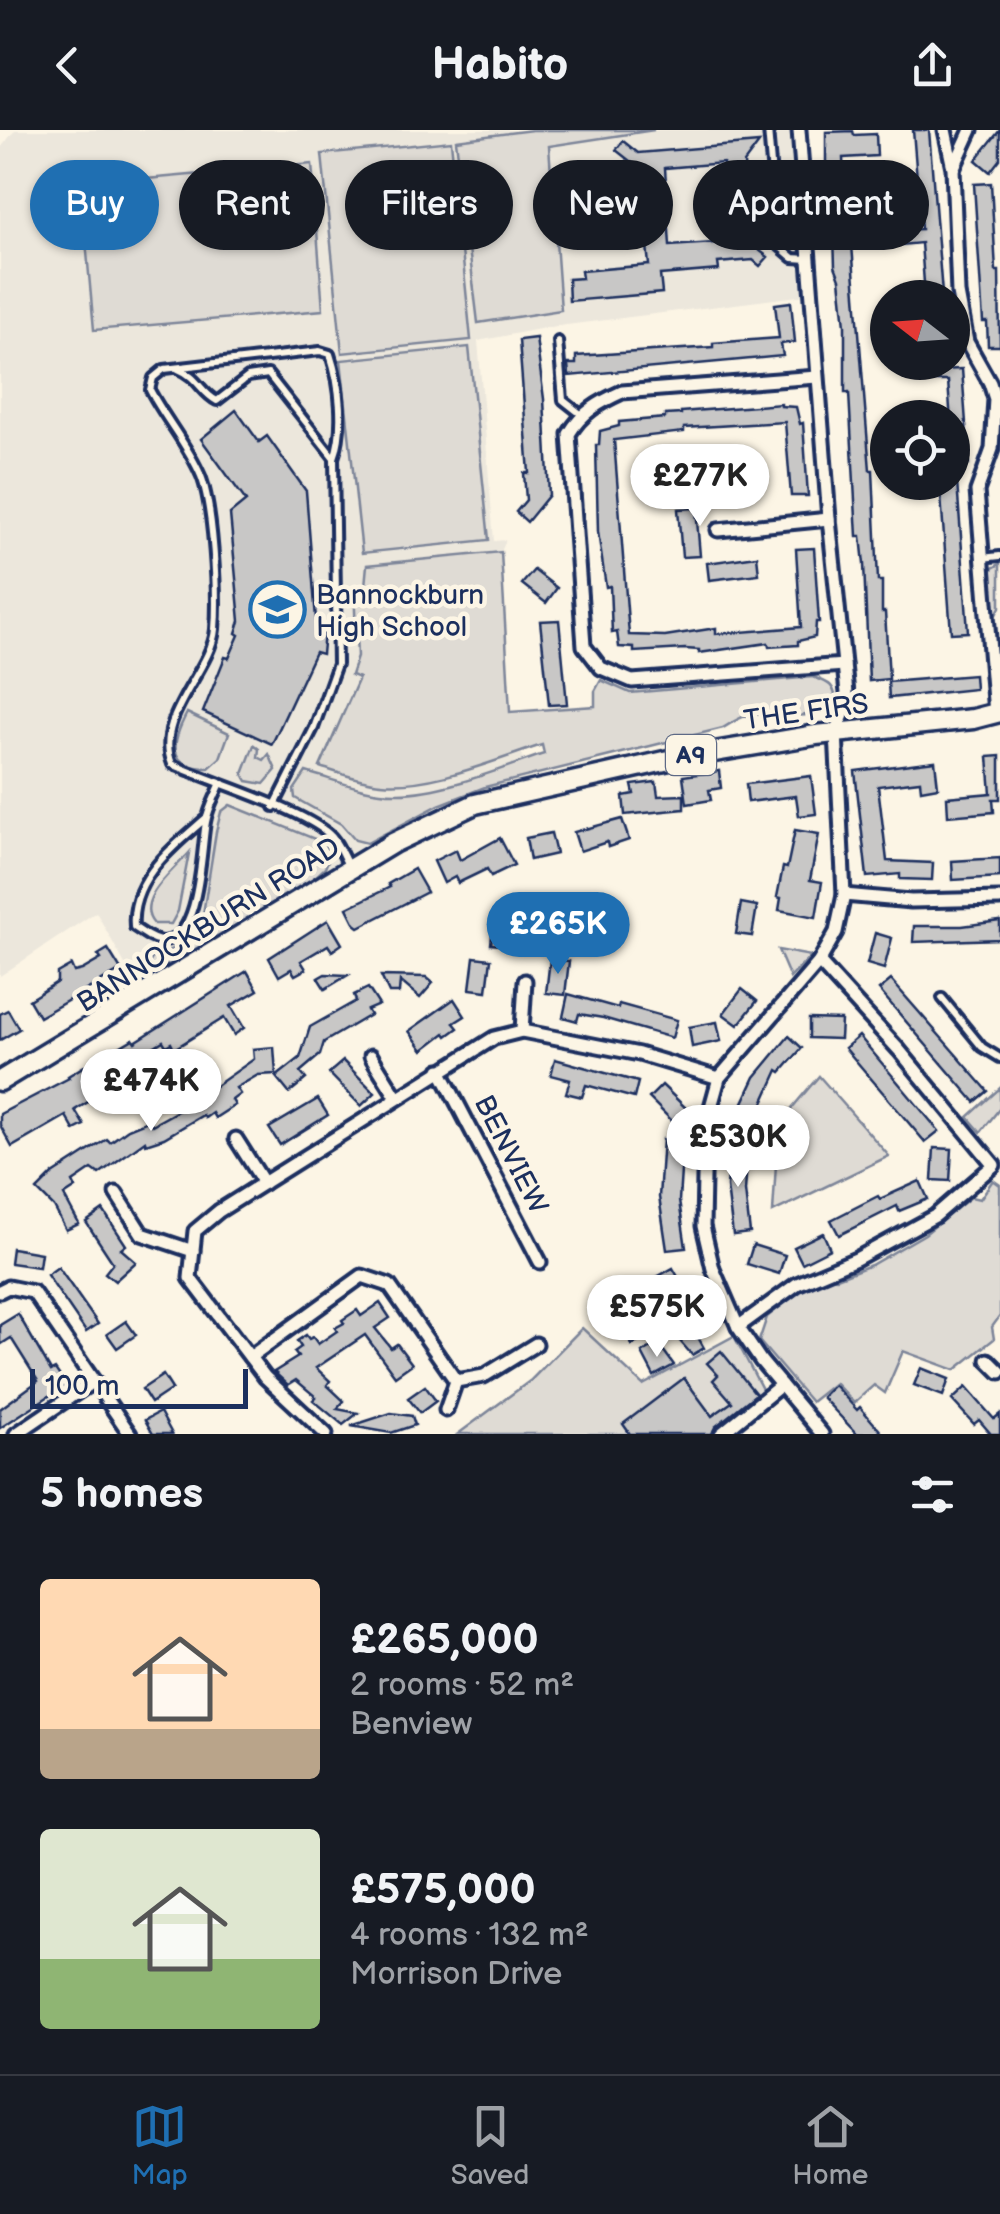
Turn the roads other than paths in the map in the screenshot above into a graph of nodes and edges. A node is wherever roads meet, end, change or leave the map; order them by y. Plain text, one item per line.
1 (768, 130) edge
2 (799, 130) edge
3 (945, 130) edge
4 (971, 130) edge
5 (954, 168) junction
6 (809, 258) junction
7 (558, 341) dead end
8 (176, 368) junction
9 (817, 377) junction
10 (995, 382) edge
11 (583, 416) junction
12 (996, 449) edge
13 (334, 458) junction
14 (829, 519) junction
15 (718, 530) dead end
16 (1000, 556) edge
17 (981, 558) junction
18 (844, 665) junction
19 (998, 712) edge
20 (836, 732) junction
21 (220, 785) junction
22 (274, 807) junction
23 (206, 818) junction
24 (394, 843) joint
25 (350, 868) junction
26 (844, 895) junction
27 (1000, 899) edge
28 (819, 962) junction
29 (526, 982) dead end
30 (942, 998) dead end
31 (522, 1031) junction
32 (370, 1056) dead end
33 (1000, 1058) edge
34 (440, 1070) junction
35 (718, 1078) junction
36 (0, 1081) edge
37 (396, 1098) junction
38 (236, 1139) dead end
39 (997, 1167) edge
40 (264, 1183) junction
41 (116, 1193) dead end
42 (193, 1252) junction
43 (540, 1262) dead end
44 (0, 1291) edge
45 (738, 1327) junction
46 (536, 1344) dead end
47 (250, 1357) junction
48 (988, 1360) dead end
49 (1000, 1372) edge
50 (94, 1380) junction
51 (456, 1381) junction
52 (781, 1385) junction
53 (446, 1410) dead end
54 (16, 1434) edge
55 (130, 1434) edge
56 (326, 1434) edge
57 (721, 1434) edge
58 (822, 1434) edge

1 - 6 lane
2 - 6 street
3 - 5 street
4 - 5 street
5 - 10 street
6 - 9 street
7 - 11 lane
8 - 13 lane
8 - 13 lane
8 - 21 lane
9 - 11 street
9 - 14 street
10 - 12 street
11 - 18 street
12 - 17 street
13 - 22 lane
14 - 15 street
14 - 18 street
16 - 17 lane
17 - 19 street
18 - 20 street
19 - 20 main road, THE FIRS / A9
20 - 24 main road, THE FIRS / A9
20 - 26 street
21 - 22 lane
21 - 23 lane
22 - 25 lane
23 - 23 lane
24 - 25 main road, BANNOCKBURN ROAD / A9
25 - 36 main road, BANNOCKBURN ROAD / A9
26 - 27 street
26 - 28 street
28 - 35 street
28 - 39 street
29 - 31 street
30 - 33 lane
31 - 34 street
31 - 35 street
32 - 37 street
34 - 37 street
34 - 43 street, BENVIEW
35 - 45 street
37 - 40 street
38 - 40 street
39 - 45 street
40 - 42 street
41 - 42 street
42 - 47 street
44 - 50 street
45 - 52 street
46 - 51 street
47 - 51 street
47 - 56 street
48 - 49 street
50 - 54 street
50 - 55 street
51 - 53 street
52 - 57 street
52 - 58 street

